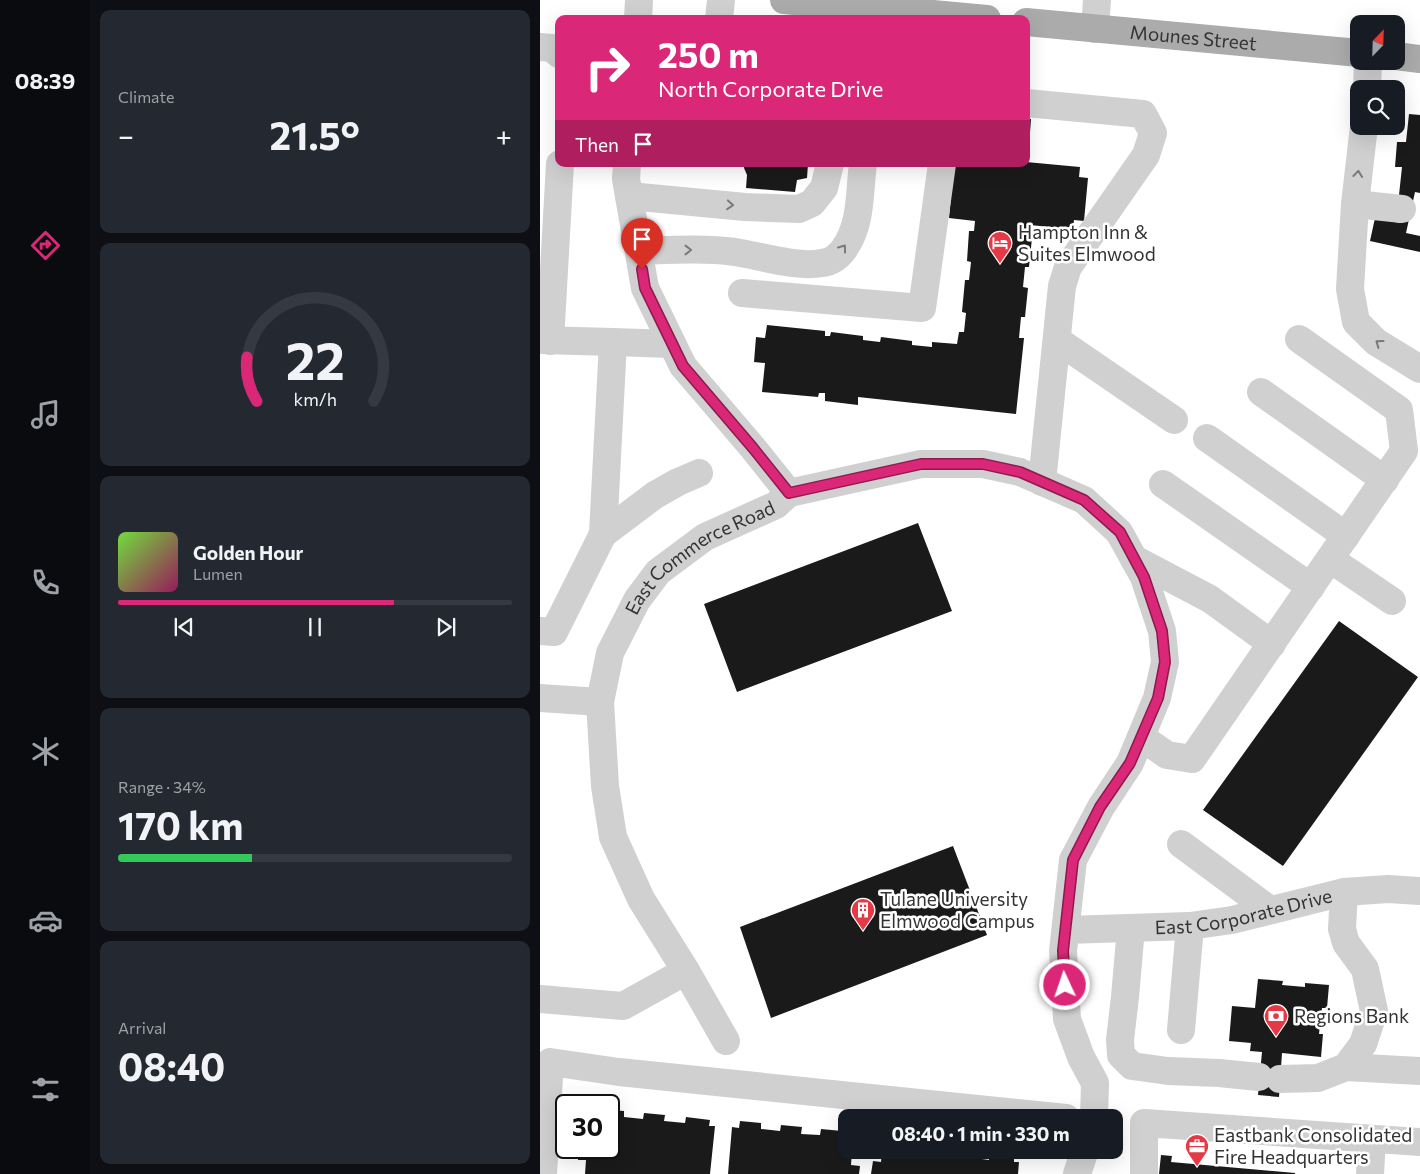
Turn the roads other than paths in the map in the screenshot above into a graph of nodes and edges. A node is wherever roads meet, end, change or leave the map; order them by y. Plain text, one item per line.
1 (639, 0) edge
2 (720, 0) edge
3 (784, 0) edge
4 (1097, 0) edge
5 (841, 12) edge
6 (638, 15) edge
7 (719, 15) edge
8 (898, 15) edge
9 (1030, 22) edge
10 (1095, 29) junction
11 (540, 48) edge
12 (555, 51) edge
13 (1350, 52) edge
14 (1405, 57) edge
15 (1420, 59) edge
16 (1030, 103) edge
17 (1363, 135) edge
18 (560, 167) edge
19 (627, 167) edge
20 (829, 167) edge
21 (862, 167) edge
22 (942, 167) edge
23 (629, 196) junction
24 (1355, 204) junction
25 (1411, 210) edge
26 (639, 251) junction
27 (742, 293) dead end
28 (1057, 340) junction
29 (1300, 340) dead end
30 (545, 341) edge
31 (613, 342) junction
32 (672, 344) junction
33 (1420, 369) edge
34 (1261, 392) dead end
35 (1174, 420) dead end
36 (1207, 438) dead end
37 (699, 473) dead end
38 (1385, 480) junction
39 (1042, 482) junction
40 (1164, 484) dead end
41 (789, 493) junction
42 (603, 534) junction
43 (1346, 536) junction
44 (1134, 559) junction
45 (1330, 559) junction
46 (1311, 587) junction
47 (1392, 602) dead end
48 (540, 631) edge
49 (1272, 644) junction
50 (540, 698) edge
51 (600, 702) junction
52 (1141, 737) junction
53 (1182, 844) dead end
54 (1420, 891) edge
55 (1344, 892) junction
56 (1270, 910) junction
57 (1190, 926) junction
58 (1131, 928) junction
59 (1066, 930) junction
60 (686, 972) junction
61 (540, 999) edge
62 (1181, 1030) dead end
63 (726, 1040) dead end
64 (1346, 1067) junction
65 (1420, 1071) edge
66 (979, 1109) edge
67 (1094, 1109) edge
68 (1372, 1138) junction
69 (1420, 1142) edge
70 (1082, 1159) edge
71 (543, 1174) edge
72 (1077, 1174) edge
73 (1144, 1174) edge
74 (1370, 1174) edge

1 - 6 street
2 - 7 street
3 - 5 main road
4 - 10 street
5 - 8 main road
9 - 10 main road, Mounes Street
10 - 13 main road, Mounes Street
11 - 12 street
14 - 15 main road
16 - 28 street
24 -> 17 street
18 - 30 street
19 - 23 street
23 -> 20 street
26 -> 21 street
22 - 27 street
23 - 26 street
24 - 25 street
33 -> 24 street
26 - 32 street
28 - 35 street
28 - 39 street
29 - 38 street
30 - 31 street
31 - 32 street
31 - 42 street
32 - 41 street
34 - 38 street
36 - 43 street
37 - 42 street
38 - 43 street
39 - 41 street, East Commerce Road
39 - 44 street, East Commerce Road
40 - 46 street
41 - 51 street, East Commerce Road
42 - 48 street
43 - 45 street
44 - 49 street
44 - 52 street, East Commerce Road
45 - 46 street
45 - 47 street
46 - 49 street
49 - 52 street
50 - 51 street
51 - 60 street, East Commerce Road
52 - 59 street, East Commerce Road
53 - 56 street
54 - 55 street, East Corporate Drive
55 - 56 street, East Corporate Drive
55 - 64 street
56 - 57 street, East Corporate Drive
57 - 58 street, East Corporate Drive
57 - 62 street
58 - 59 street, East Corporate Drive
58 - 64 street
59 - 67 street, East Commerce Road
60 - 61 street
60 - 63 street, East Commerce Road
64 - 65 street
66 - 71 street
68 - 69 street
68 - 73 street
68 - 74 street
70 - 72 street

